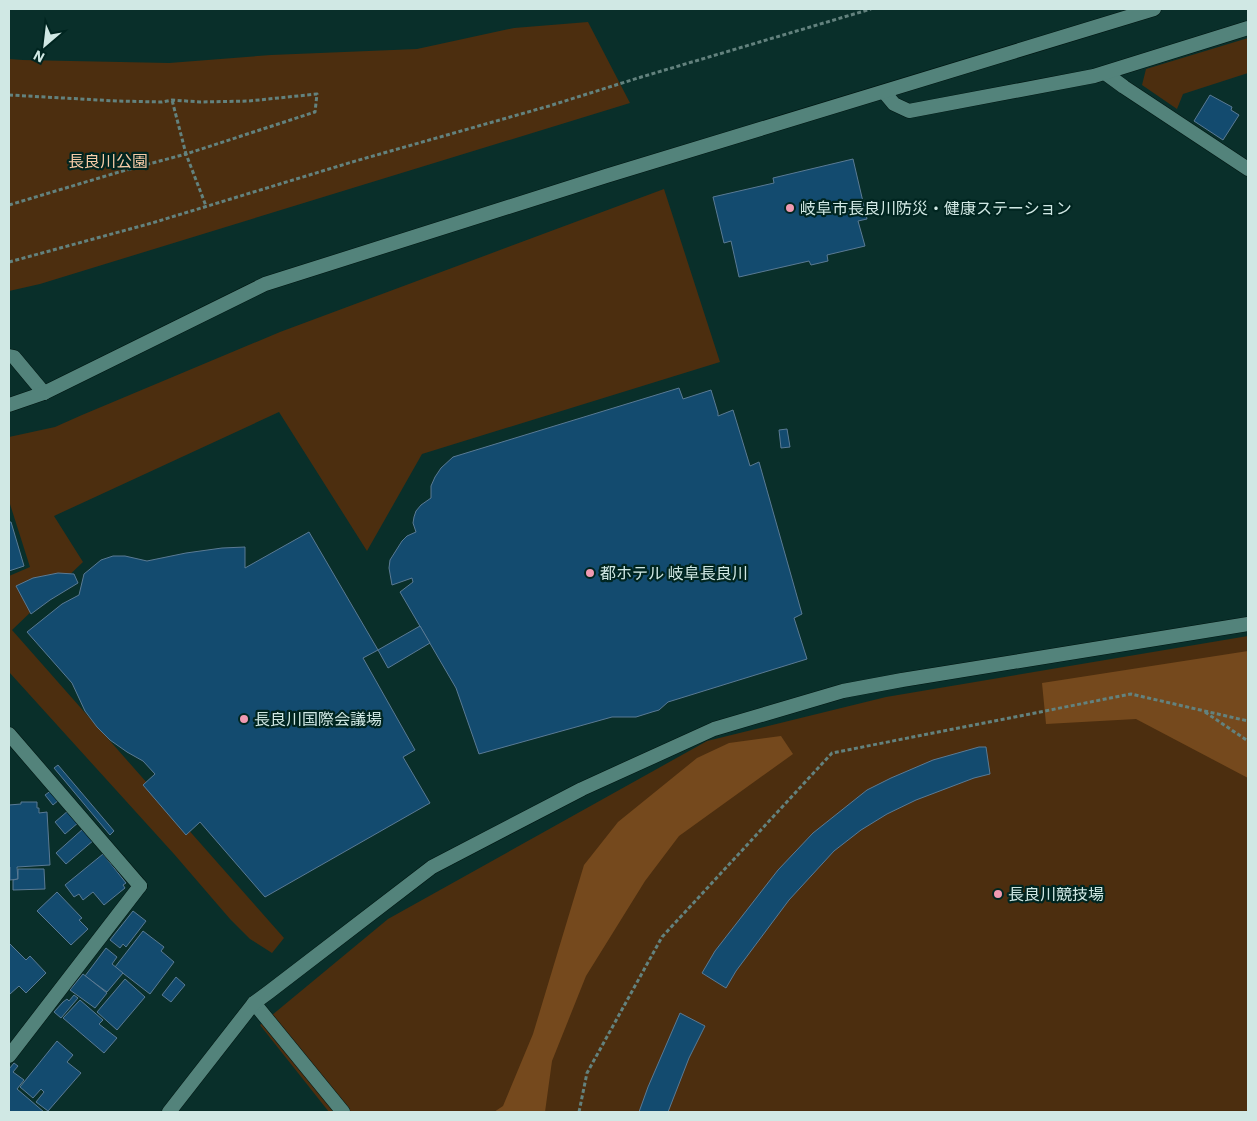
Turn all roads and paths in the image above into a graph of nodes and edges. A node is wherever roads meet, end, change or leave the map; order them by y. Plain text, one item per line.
1 (872, 9) edge
2 (1154, 9) edge
3 (1248, 28) edge
4 (1105, 73) junction
5 (884, 92) junction
6 (9, 95) edge
7 (172, 100) junction
8 (186, 154) junction
9 (1248, 169) edge
10 (9, 206) edge
11 (206, 206) junction
12 (9, 262) edge
13 (9, 356) edge
14 (44, 393) junction
15 (10, 402) edge
16 (1248, 624) edge
17 (1202, 710) junction
18 (1248, 721) edge
19 (9, 734) edge
20 (1248, 741) edge
21 (254, 1003) junction
22 (9, 1056) edge
23 (169, 1112) edge
24 (343, 1112) edge
25 (579, 1112) edge

1 - 11 path
2 - 5 street
3 - 4 street
4 - 5 street
4 - 9 street
5 - 14 street
6 - 7 path
7 - 8 path
7 - 8 path
8 - 10 path
8 - 11 path
11 - 12 path
13 - 14 street
14 - 15 street
16 - 21 street
17 - 18 path
17 - 20 path
17 - 25 path
19 - 22 street
21 - 23 street
21 - 24 street

